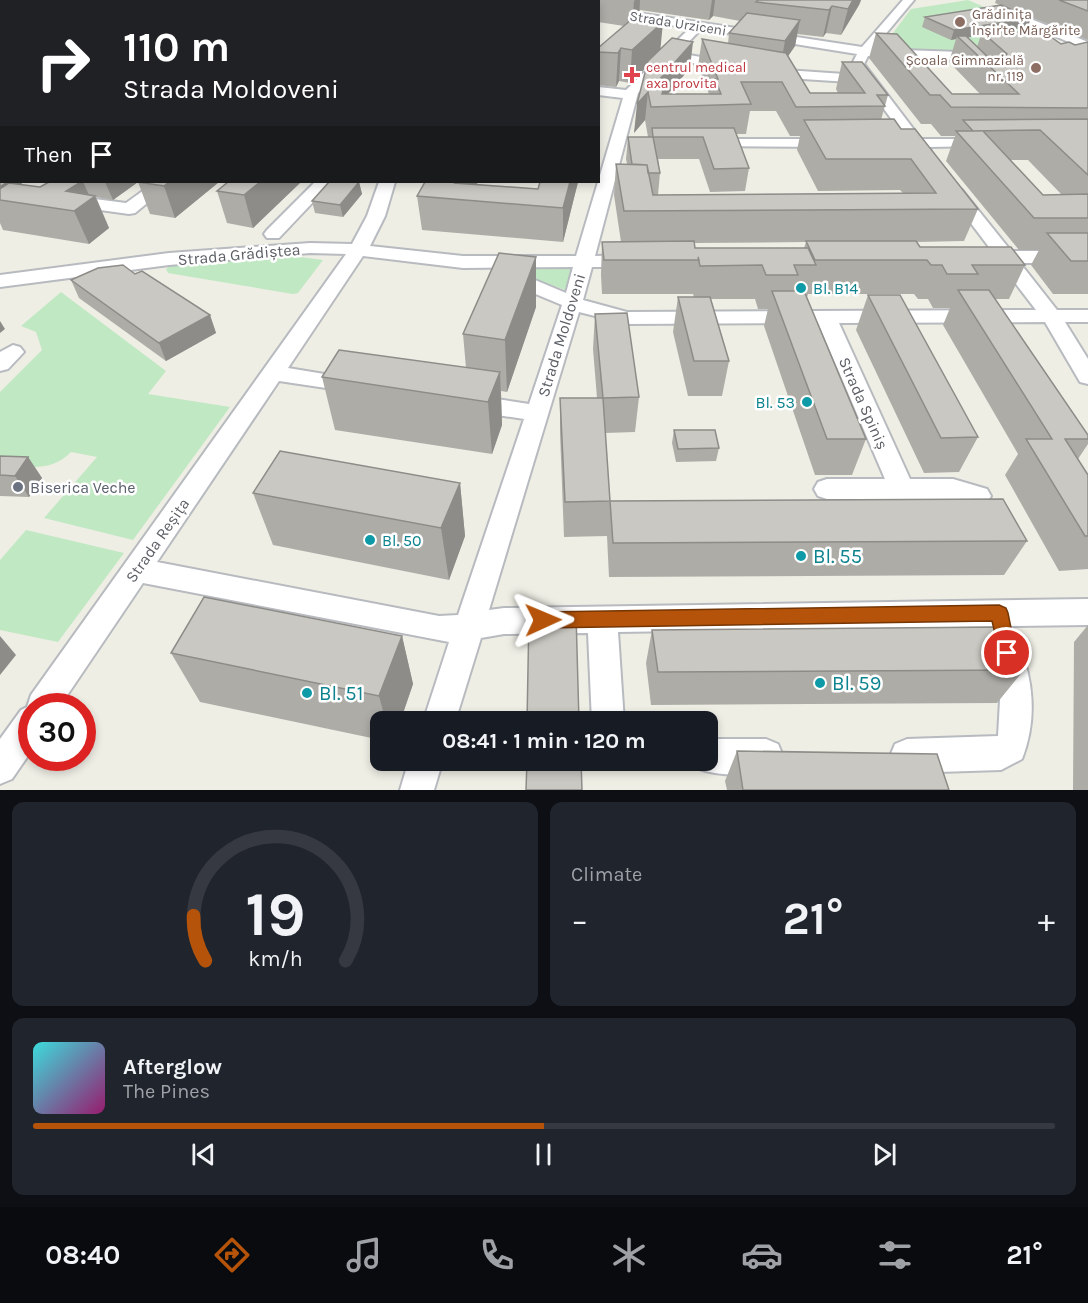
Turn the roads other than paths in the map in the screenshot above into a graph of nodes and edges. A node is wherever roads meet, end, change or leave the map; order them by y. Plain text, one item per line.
1 (909, 0) edge
2 (994, 7) edge
3 (600, 10) edge
4 (698, 26) junction
5 (1088, 46) edge
6 (864, 52) junction
7 (668, 55) junction
8 (745, 69) edge
9 (761, 71) edge
10 (868, 78) junction
11 (988, 82) edge
12 (601, 91) edge
13 (631, 95) junction
14 (999, 142) edge
15 (698, 143) edge
16 (846, 143) edge
17 (880, 143) edge
18 (917, 143) junction
19 (616, 144) edge
20 (935, 167) edge
21 (164, 183) edge
22 (323, 183) edge
23 (387, 183) edge
24 (949, 185) edge
25 (52, 198) edge
26 (273, 234) dead end
27 (358, 250) junction
28 (1006, 257) junction
29 (1088, 257) edge
30 (970, 258) edge
31 (647, 261) edge
32 (478, 262) junction
33 (583, 262) junction
34 (0, 281) edge
35 (572, 304) junction
36 (1052, 316) junction
37 (1088, 316) edge
38 (826, 318) junction
39 (273, 373) junction
40 (1088, 377) edge
41 (377, 389) edge
42 (446, 399) edge
43 (538, 413) junction
44 (826, 489) dead end
45 (902, 489) junction
46 (978, 496) dead end
47 (136, 570) junction
48 (1088, 612) edge
49 (999, 613) junction
50 (602, 620) junction
51 (471, 626) junction
52 (51, 693) edge
53 (443, 711) edge
54 (607, 711) edge
55 (18, 742) edge
56 (718, 756) edge
57 (791, 756) edge
58 (873, 756) edge
59 (0, 767) edge
60 (423, 771) edge
61 (417, 790) edge

1 - 6 street
2 - 5 street
3 - 4 street, Strada Urziceni
4 - 6 street, Strada Urziceni
4 - 7 street, Strada Moldoveni
6 - 10 street
6 - 11 street, Strada Urziceni
7 - 8 street
7 - 13 street, Strada Moldoveni
9 - 10 street
10 - 18 street
12 - 13 street
13 - 19 street, Strada Moldoveni
14 - 18 street
15 - 16 street
17 - 18 street
18 - 20 street
19 - 33 street, Strada Moldoveni
21 - 25 street
22 - 26 street
23 - 27 street, Strada Reșița
24 - 28 street
27 - 32 street, Strada Grădiștea
27 - 34 street, Strada Grădiștea
27 - 39 street, Strada Reșița
28 - 29 street
28 - 30 street
28 - 36 street
31 - 33 street, Strada Grădiștea
32 - 33 street, Strada Grădiștea
32 - 35 street, Strada Grădiștea
33 - 35 street, Strada Moldoveni
35 - 38 street
35 - 43 street, Strada Moldoveni
36 - 37 street
36 - 38 street
36 - 40 street
38 - 45 street, Strada Spiniș
39 - 41 street
39 - 47 street, Strada Reșița
42 - 43 street
43 - 51 street, Strada Moldoveni
44 - 45 street
45 - 46 street
47 - 51 street
47 - 52 street, Strada Reșița
48 - 49 street
49 - 50 street
49 - 58 street
50 - 51 street
50 - 54 street
51 - 53 street, Strada Moldoveni
55 - 59 street
56 - 57 street
60 - 61 street

